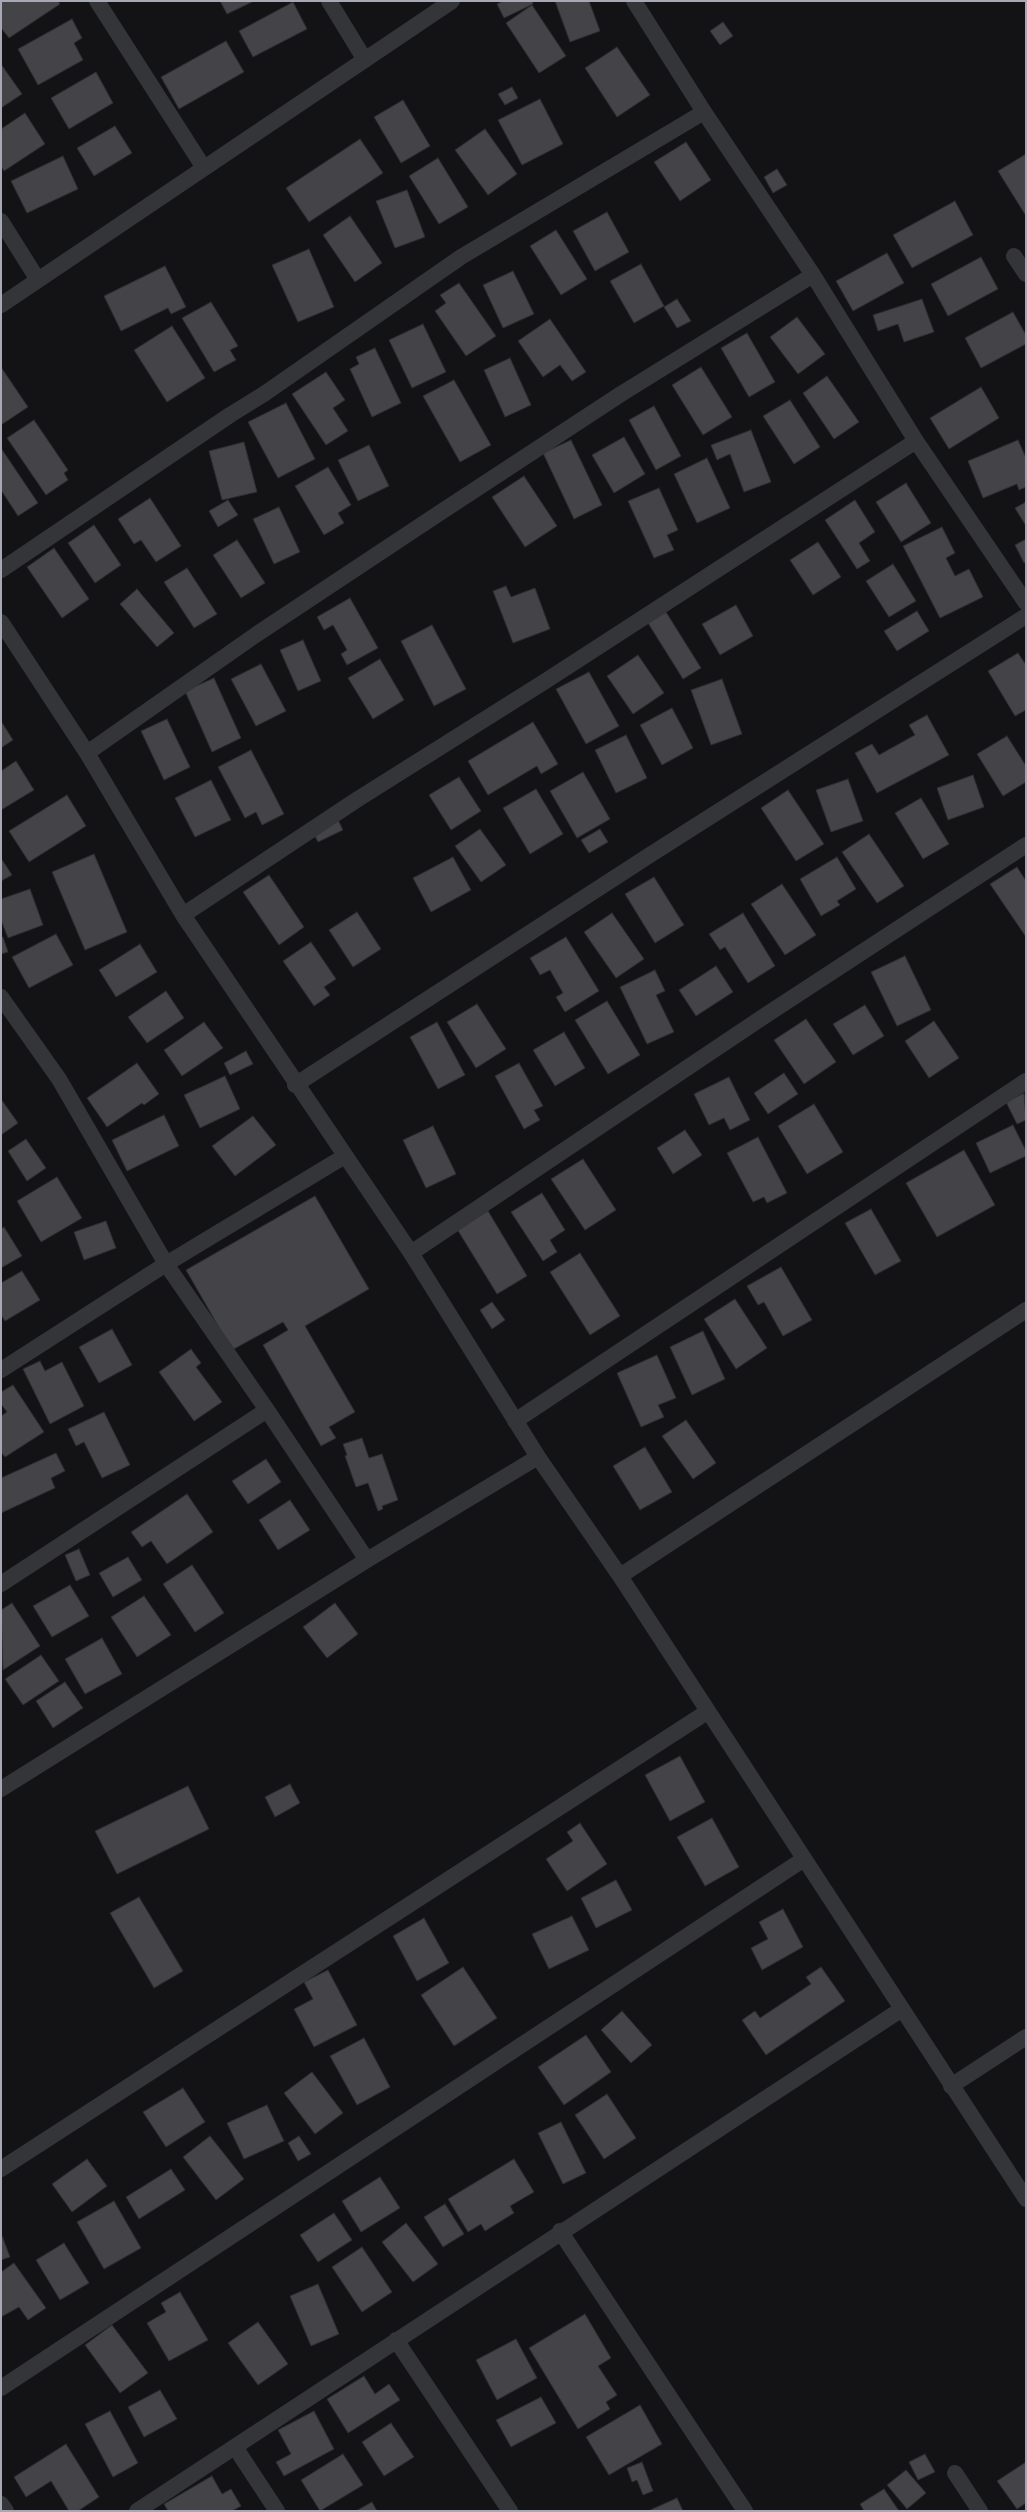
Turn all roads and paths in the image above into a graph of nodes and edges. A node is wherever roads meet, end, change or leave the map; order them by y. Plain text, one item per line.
1 (97, 1) edge
2 (328, 1) edge
3 (452, 1) edge
4 (634, 1) edge
5 (365, 60) junction
6 (704, 112) junction
7 (204, 168) junction
8 (1, 222) edge
9 (1014, 256) dead end
10 (1026, 274) edge
11 (813, 275) junction
12 (38, 280) junction
13 (1, 304) edge
14 (916, 441) junction
15 (1, 570) edge
16 (1026, 603) edge
17 (1026, 616) edge
18 (1, 622) edge
19 (87, 753) junction
20 (1026, 845) edge
21 (183, 915) junction
22 (1, 997) edge
23 (1026, 1081) edge
24 (295, 1085) junction
25 (345, 1156) junction
26 (411, 1253) junction
27 (166, 1264) junction
28 (1026, 1310) edge
29 (2, 1369) edge
30 (267, 1410) junction
31 (515, 1421) junction
32 (538, 1457) junction
33 (367, 1560) junction
34 (620, 1576) junction
35 (1, 1584) edge
36 (707, 1712) junction
37 (1, 1789) edge
38 (804, 1859) junction
39 (902, 2009) junction
40 (1026, 2037) edge
41 (951, 2086) junction
42 (1, 2169) edge
43 (1026, 2199) edge
44 (560, 2231) junction
45 (396, 2340) junction
46 (1, 2388) edge
47 (235, 2447) junction
48 (955, 2473) dead end
49 (1, 2504) edge
50 (6, 2511) edge
51 (137, 2511) edge
52 (277, 2511) edge
53 (510, 2511) edge
54 (745, 2511) edge
55 (980, 2511) edge

1 - 7 street
2 - 5 street
3 - 5 street
4 - 6 street
5 - 7 street
6 - 11 street
6 - 15 street
7 - 12 street
8 - 12 street
9 - 10 street
11 - 14 street
11 - 19 street
12 - 13 street
14 - 16 street
14 - 21 street
17 - 24 street
18 - 19 street
19 - 21 street
20 - 26 street
21 - 24 street
22 - 27 street
23 - 31 street
24 - 25 street
25 - 26 street
25 - 27 street
26 - 31 street
27 - 29 street
27 - 30 street
28 - 34 street
30 - 33 street
30 - 35 street
31 - 32 street
32 - 33 street
32 - 34 street
33 - 37 street
34 - 36 street
36 - 38 street
36 - 42 street
38 - 39 street
38 - 46 street
39 - 41 street
39 - 44 street
40 - 41 street
41 - 43 street
44 - 45 street
44 - 54 street
45 - 47 street
45 - 53 street
47 - 51 street
47 - 52 street
48 - 55 street
49 - 50 street

